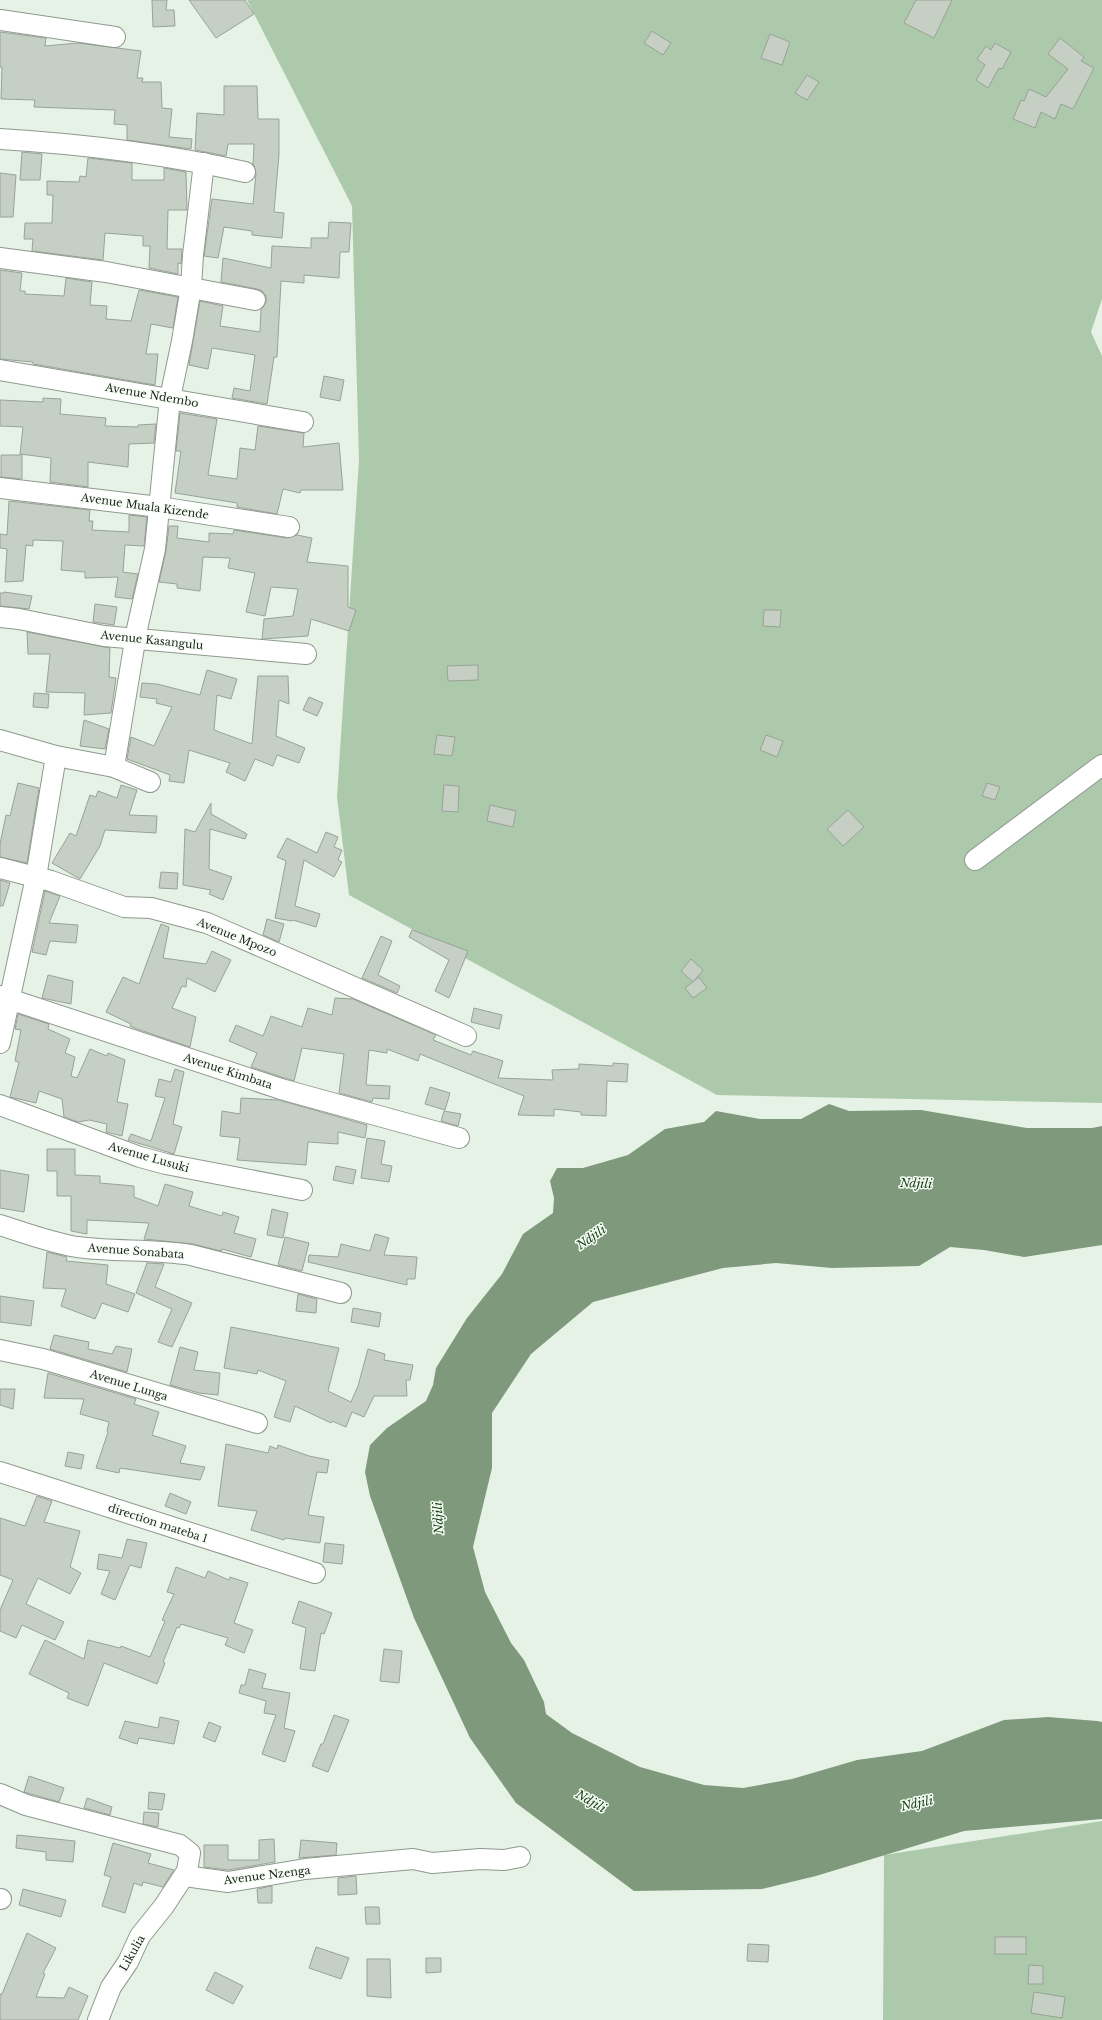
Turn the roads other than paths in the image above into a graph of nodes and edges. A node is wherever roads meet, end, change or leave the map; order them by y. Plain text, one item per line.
1 (0, 20) edge
2 (115, 37) dead end
3 (0, 139) edge
4 (204, 163) junction
5 (245, 172) dead end
6 (0, 258) edge
7 (191, 287) junction
8 (255, 300) dead end
9 (0, 370) edge
10 (170, 398) junction
11 (303, 422) dead end
12 (0, 488) edge
13 (159, 507) junction
14 (289, 527) dead end
15 (0, 617) edge
16 (136, 640) junction
17 (306, 654) dead end
18 (0, 740) edge
19 (56, 756) junction
20 (1102, 765) edge
21 (114, 767) junction
22 (150, 782) dead end
23 (975, 860) dead end
24 (0, 868) edge
25 (36, 877) junction
26 (4, 997) edge
27 (466, 1036) dead end
28 (0, 1044) edge
29 (0, 1105) edge
30 (458, 1138) dead end
31 (302, 1190) dead end
32 (0, 1225) edge
33 (342, 1293) dead end
34 (0, 1350) edge
35 (257, 1423) dead end
36 (0, 1472) edge
37 (316, 1573) dead end
38 (0, 1794) edge
39 (520, 1857) dead end
40 (187, 1871) junction
41 (98, 2020) edge

1 - 2 street
3 - 4 street
4 - 5 street
4 - 7 street
6 - 7 street
7 - 8 street
7 - 10 street
9 - 10 street, Avenue Ndembo
10 - 11 street, Avenue Ndembo
10 - 13 street
12 - 13 street, Avenue Muala Kizende
13 - 14 street, Avenue Muala Kizende
13 - 16 street
15 - 16 street, Avenue Kasangulu
16 - 17 street, Avenue Kasangulu
16 - 21 street
18 - 19 street
19 - 21 street
19 - 25 street
20 - 23 street
21 - 22 street
24 - 25 street, Avenue Mpozo
25 - 26 street
25 - 27 street, Avenue Mpozo
26 - 28 street
26 - 30 street, Avenue Kimbata
29 - 31 street, Avenue Lusuki
32 - 33 street, Avenue Sonabata
34 - 35 street, Avenue Lunga
36 - 37 street, direction mateba 1
38 - 40 street
39 - 40 street, Avenue Nzenga
40 - 41 street, Likulia

